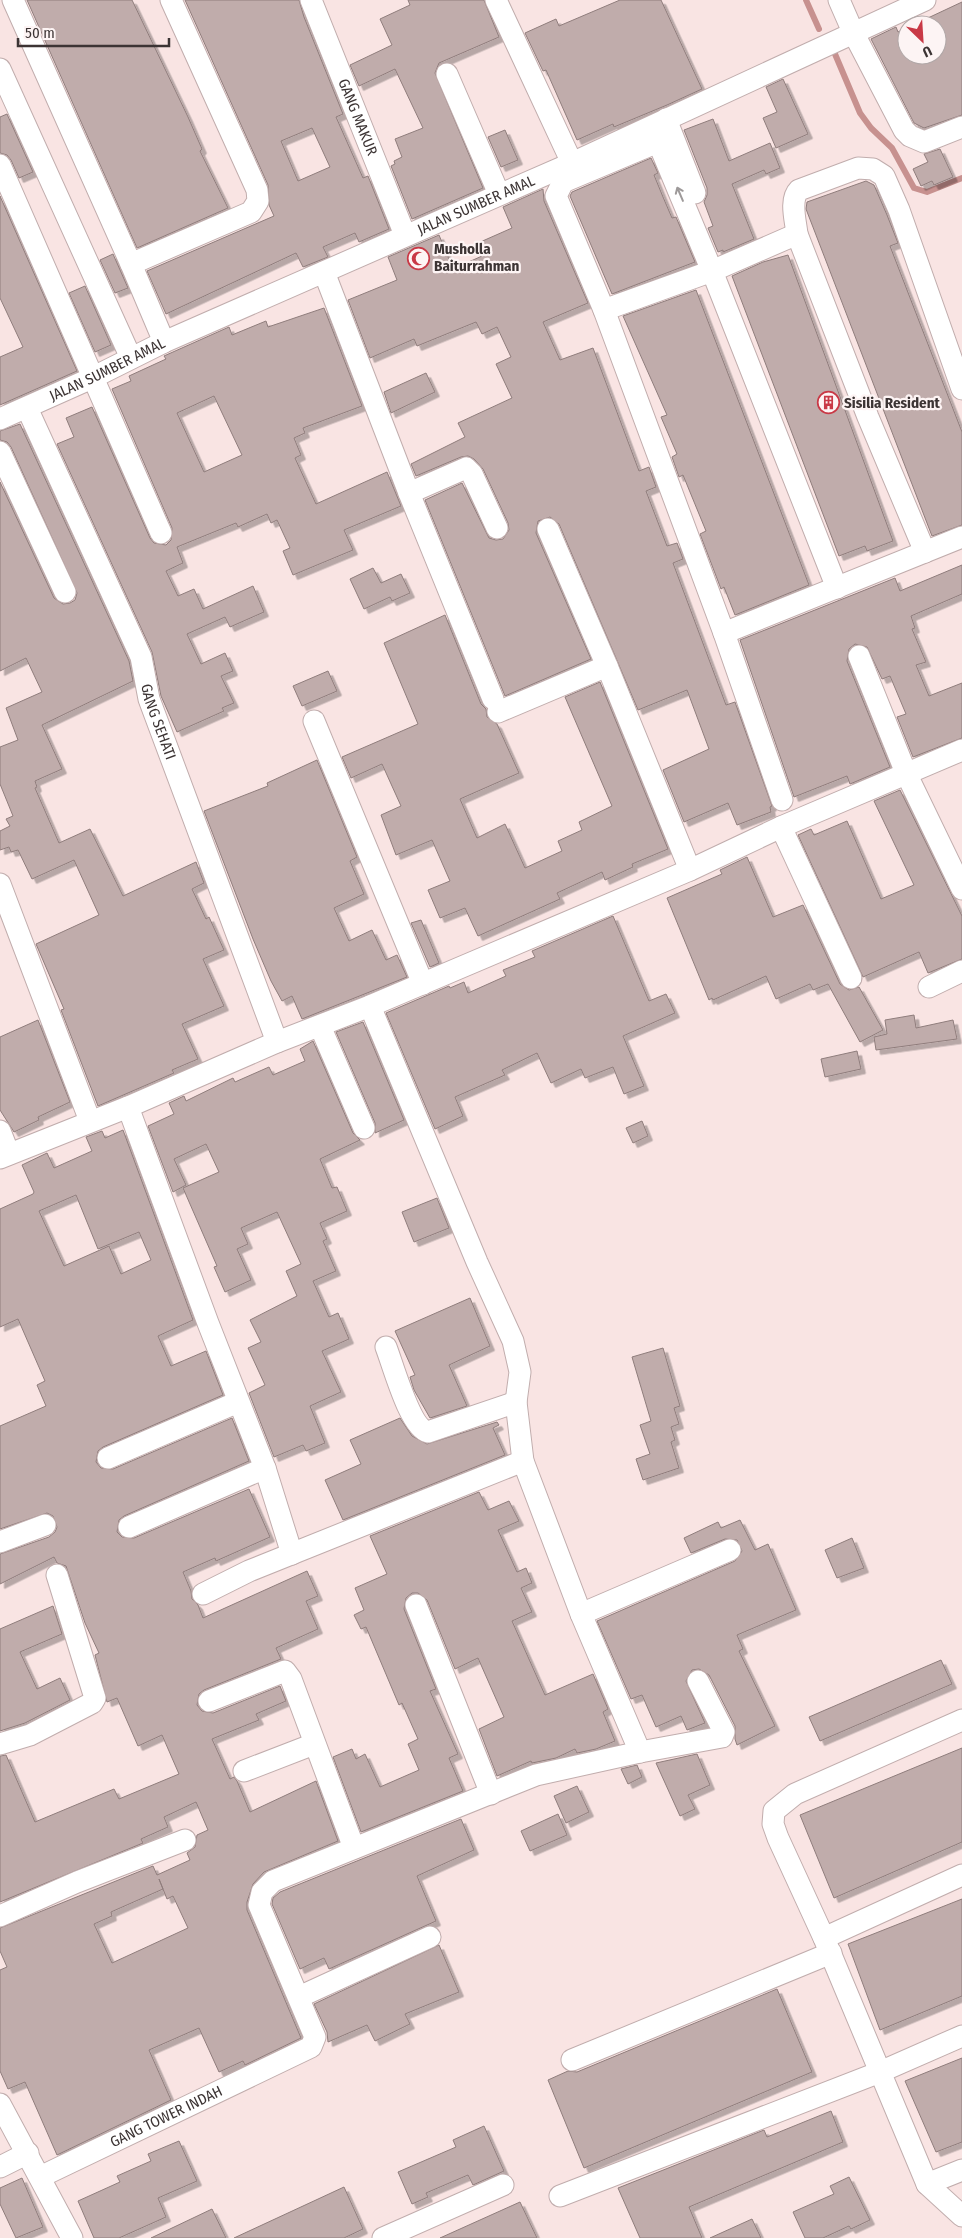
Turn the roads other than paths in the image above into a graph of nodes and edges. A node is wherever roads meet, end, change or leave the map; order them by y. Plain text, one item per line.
1 (13, 0) edge
2 (170, 0) edge
3 (311, 0) edge
4 (496, 0) edge
5 (839, 0) edge
6 (925, 0) edge
7 (853, 32) junction
8 (0, 69) edge
9 (447, 74) dead end
10 (962, 127) edge
11 (658, 128) junction
12 (572, 163) junction
13 (0, 165) edge
14 (499, 194) junction
15 (797, 234) junction
16 (405, 235) junction
17 (132, 264) junction
18 (718, 268) junction
19 (324, 272) junction
20 (604, 310) junction
21 (164, 342) junction
22 (131, 358) junction
23 (92, 378) junction
24 (962, 389) edge
25 (27, 408) junction
26 (0, 419) edge
27 (0, 452) edge
28 (409, 493) junction
29 (497, 528) dead end
30 (548, 529) dead end
31 (162, 533) dead end
32 (962, 537) edge
33 (925, 552) junction
34 (837, 588) junction
35 (65, 592) dead end
36 (724, 633) junction
37 (859, 656) dead end
38 (607, 666) junction
39 (314, 721) dead end
40 (962, 750) edge
41 (906, 773) junction
42 (782, 800) dead end
43 (781, 827) junction
44 (690, 870) junction
45 (0, 884) edge
46 (962, 889) edge
47 (962, 971) edge
48 (851, 978) dead end
49 (423, 984) junction
50 (929, 987) dead end
51 (370, 1006) junction
52 (320, 1026) junction
53 (277, 1042) junction
54 (128, 1107) junction
55 (90, 1121) junction
56 (364, 1128) dead end
57 (0, 1131) edge
58 (4, 1156) edge
59 (386, 1347) dead end
60 (238, 1402) junction
61 (516, 1402) junction
62 (108, 1458) dead end
63 (523, 1461) junction
64 (265, 1468) junction
65 (45, 1524) dead end
66 (129, 1527) dead end
67 (0, 1542) edge
68 (730, 1550) dead end
69 (292, 1554) junction
70 (56, 1575) dead end
71 (203, 1594) dead end
72 (416, 1605) dead end
73 (581, 1614) junction
74 (698, 1681) dead end
75 (209, 1701) dead end
76 (962, 1720) edge
77 (0, 1744) edge
78 (314, 1744) junction
79 (640, 1752) junction
80 (244, 1771) dead end
81 (491, 1794) junction
82 (185, 1840) dead end
83 (354, 1848) junction
84 (962, 1875) edge
85 (0, 1916) edge
86 (430, 1937) dead end
87 (827, 1946) junction
88 (299, 1996) junction
89 (962, 2036) edge
90 (572, 2060) dead end
91 (880, 2072) junction
92 (0, 2104) edge
93 (28, 2154) junction
94 (0, 2167) edge
95 (962, 2170) edge
96 (40, 2177) junction
97 (927, 2184) junction
98 (503, 2186) dead end
99 (560, 2196) dead end
100 (962, 2216) edge
101 (72, 2238) edge
102 (383, 2238) edge

1 - 17 street
2 - 17 street
3 - 16 street, GANG MAKUR
4 - 12 street
5 - 7 street
6 - 7 street, JALAN SUMBER AMAL
7 - 10 street
7 - 11 street, JALAN SUMBER AMAL
8 - 22 street
9 - 14 street
11 - 12 street, JALAN SUMBER AMAL
11 - 18 street
11 - 20 street
12 - 14 street, JALAN SUMBER AMAL
13 - 23 street
14 - 16 street, JALAN SUMBER AMAL
15 - 18 street
15 - 24 street
15 - 33 street
16 - 19 street, JALAN SUMBER AMAL
17 - 21 street
18 - 20 street
18 - 34 street
19 - 21 street, JALAN SUMBER AMAL
19 - 28 street
20 - 36 street
21 - 22 street, JALAN SUMBER AMAL
22 - 23 street, JALAN SUMBER AMAL
23 - 25 street, JALAN SUMBER AMAL
23 - 31 street
25 - 26 street, JALAN SUMBER AMAL
25 - 53 street, GANG SEHATI
27 - 35 street
28 - 29 street
28 - 38 street
30 - 38 street
32 - 33 street
33 - 34 street
34 - 36 street
36 - 42 street
37 - 41 street
38 - 44 street
39 - 49 street
40 - 41 street
41 - 43 street
41 - 46 street
43 - 44 street
43 - 48 street
44 - 49 street
45 - 55 street
47 - 50 street
49 - 51 street
51 - 52 street
51 - 61 street
52 - 53 street
52 - 56 street
53 - 54 street
54 - 55 street
54 - 60 street
55 - 58 street
57 - 58 street
59 - 61 street
60 - 62 street
60 - 64 street
61 - 63 street
63 - 69 street
63 - 73 street
64 - 66 street
64 - 69 street
65 - 67 street
68 - 73 street
69 - 71 street
70 - 77 street
72 - 81 street
73 - 79 street
74 - 79 street, GANG TOWER INDAH
75 - 78 street
76 - 87 street
78 - 80 street
78 - 83 street
79 - 81 street, GANG TOWER INDAH
81 - 83 street, GANG TOWER INDAH
82 - 85 street
83 - 88 street, GANG TOWER INDAH
84 - 87 street
86 - 88 street
87 - 90 street
87 - 91 street
88 - 96 street, GANG TOWER INDAH
89 - 91 street
91 - 97 street
91 - 99 street
92 - 93 street
93 - 94 street
93 - 96 street
95 - 97 street
96 - 101 street
97 - 100 street
98 - 102 street

